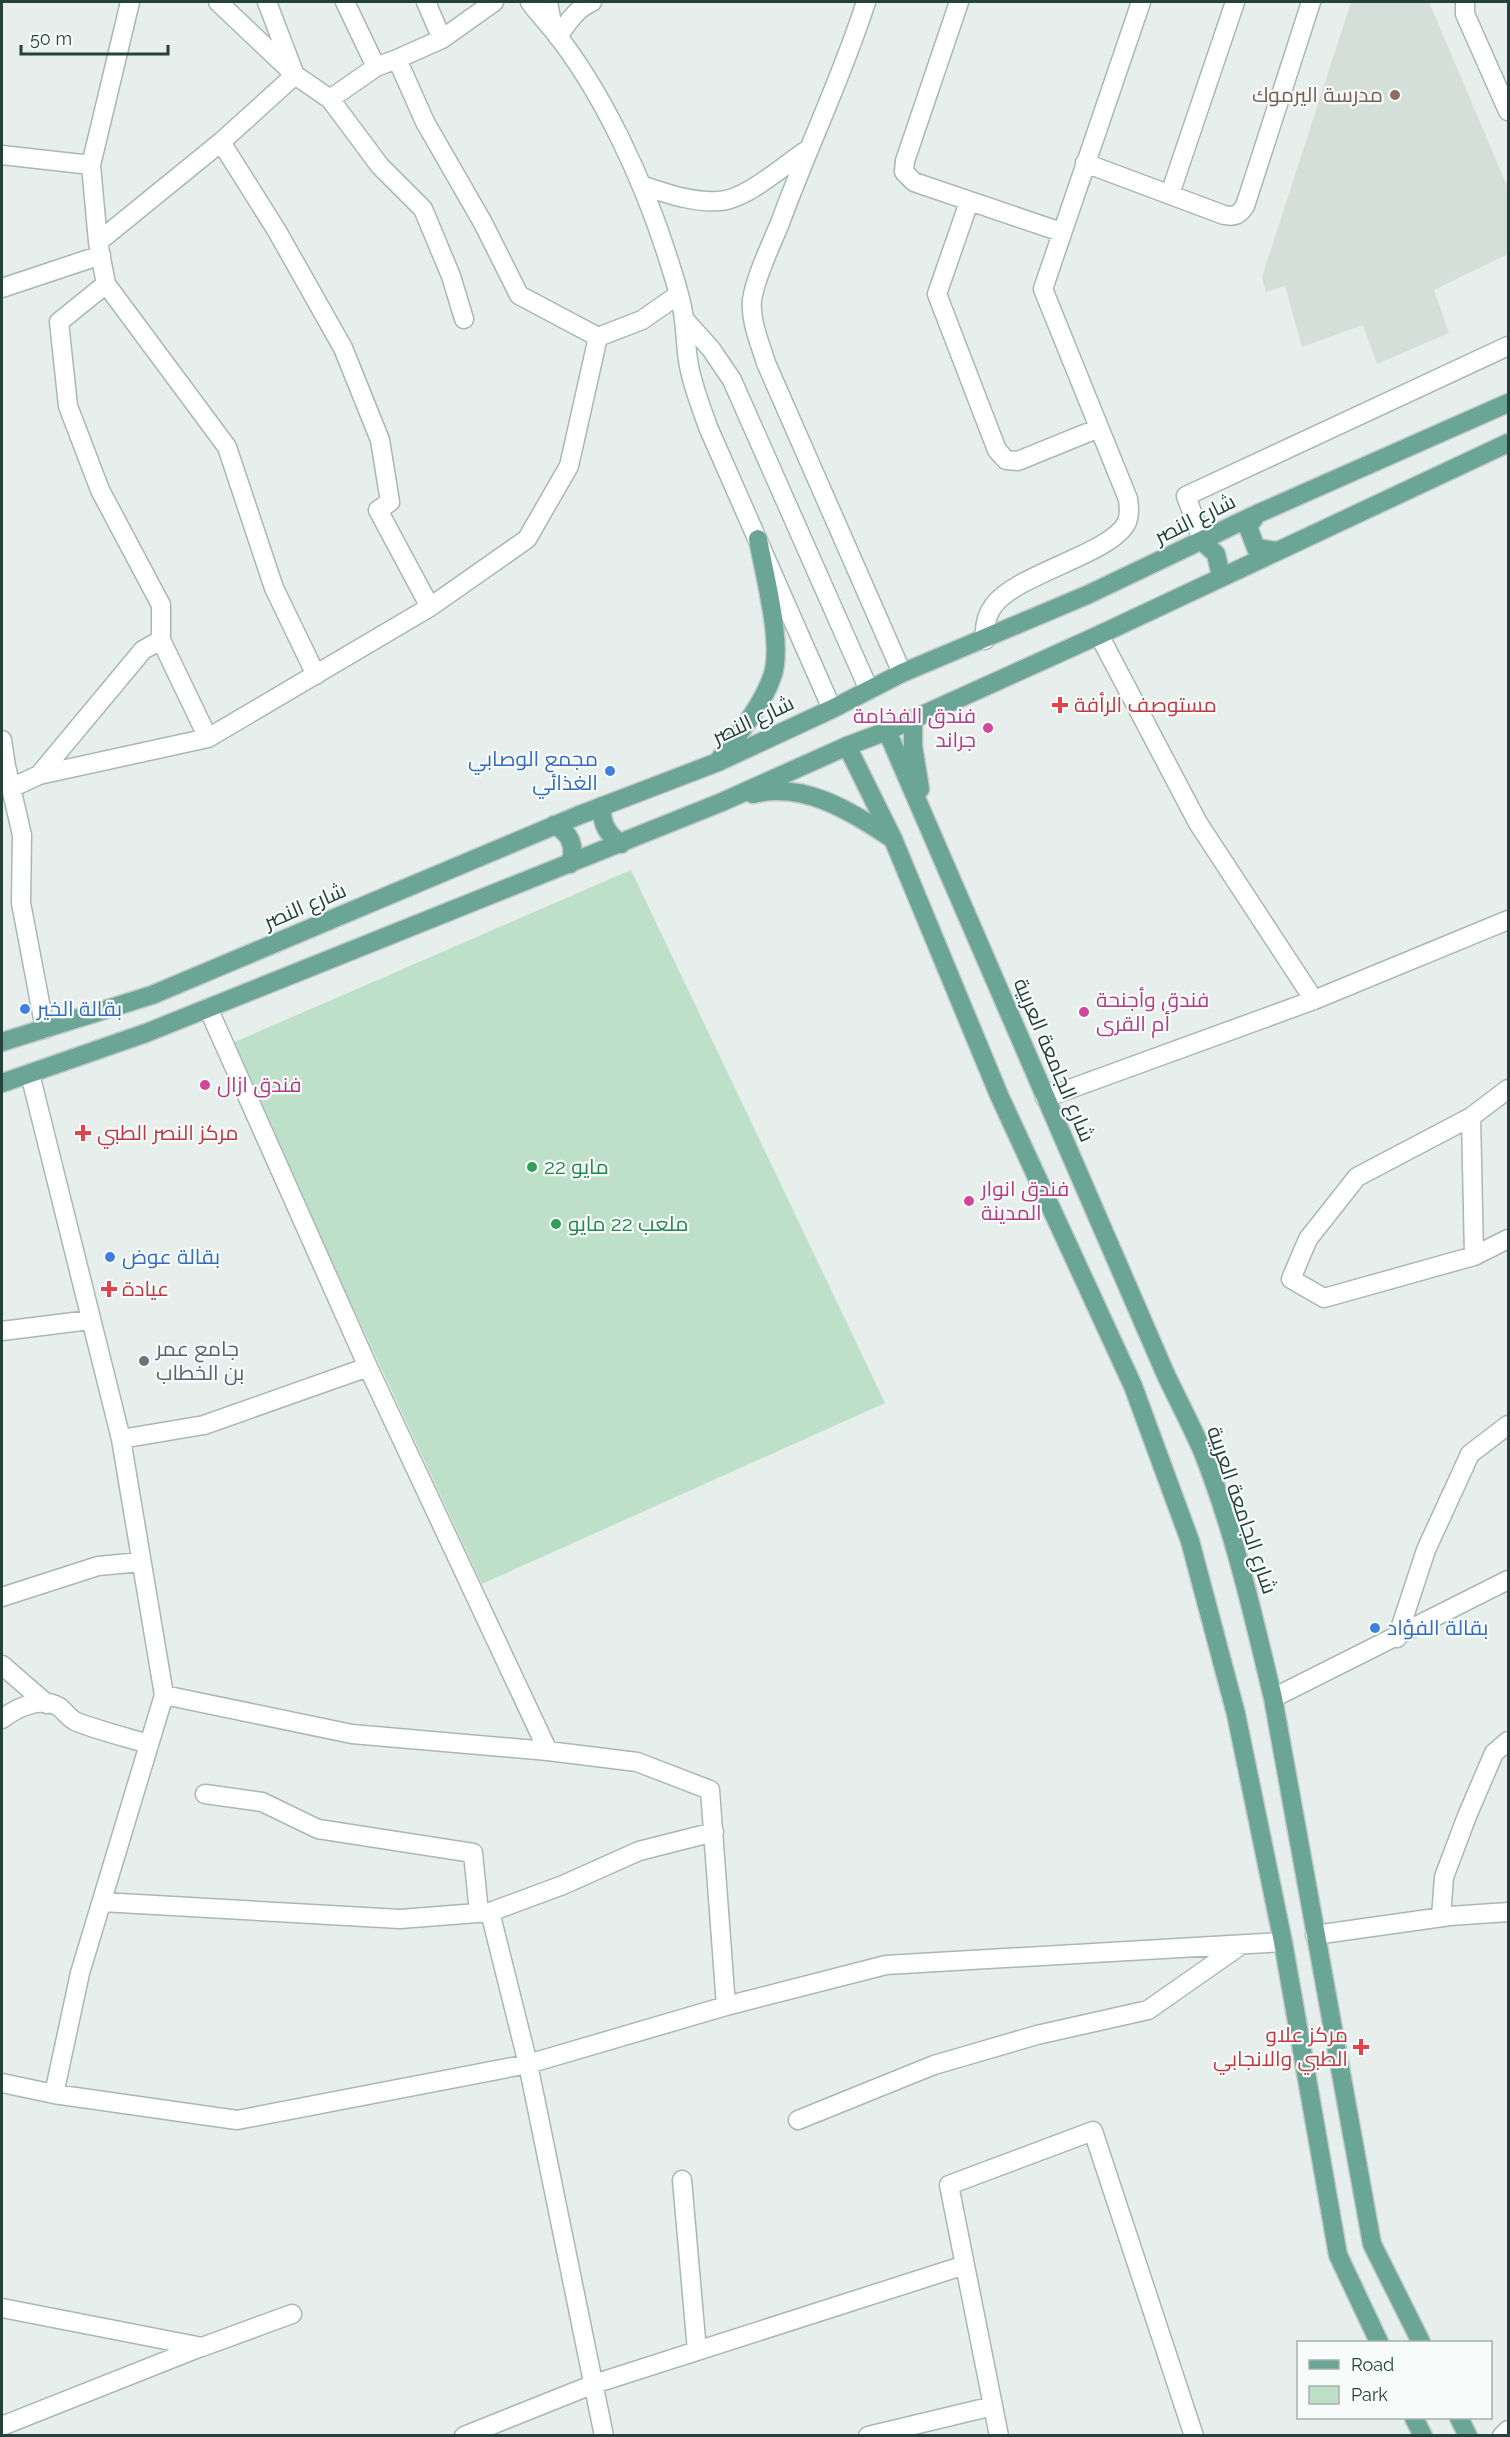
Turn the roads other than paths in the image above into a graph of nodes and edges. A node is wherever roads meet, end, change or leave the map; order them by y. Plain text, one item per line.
1 (130, 2) edge
2 (218, 2) edge
3 (267, 2) edge
4 (345, 2) edge
5 (426, 2) edge
6 (494, 2) edge
7 (530, 2) edge
8 (548, 2) edge
9 (592, 2) edge
10 (866, 2) edge
11 (959, 2) edge
12 (1141, 2) edge
13 (1235, 2) edge
14 (1311, 2) edge
15 (1464, 2) edge
16 (556, 33) junction
17 (442, 39) junction
18 (397, 59) junction
19 (376, 67) junction
20 (295, 75) junction
21 (330, 99) junction
22 (1509, 111) edge
23 (221, 142) junction
24 (807, 150) junction
25 (2, 155) edge
26 (1085, 163) junction
27 (91, 165) junction
28 (641, 185) junction
29 (1170, 194) junction
30 (969, 202) junction
31 (1061, 232) junction
32 (99, 249) junction
33 (106, 284) junction
34 (2, 288) edge
35 (678, 296) junction
36 (464, 319) dead end
37 (684, 319) junction
38 (598, 337) junction
39 (1509, 346) edge
40 (1509, 403) edge
41 (1099, 428) junction
42 (1509, 443) edge
43 (1257, 514) junction
44 (758, 539) junction
45 (1203, 542) junction
46 (1276, 551) junction
47 (1221, 576) junction
48 (430, 607) junction
49 (1099, 635) junction
50 (161, 640) junction
51 (985, 640) junction
52 (902, 673) junction
53 (316, 675) junction
54 (869, 690) junction
55 (832, 709) junction
56 (914, 719) junction
57 (887, 731) junction
58 (208, 738) junction
59 (2, 740) edge
60 (848, 746) junction
61 (718, 762) junction
62 (4, 766) edge
63 (39, 775) junction
64 (11, 788) junction
65 (722, 802) junction
66 (602, 806) junction
67 (554, 825) junction
68 (928, 826) junction
69 (893, 839) junction
70 (621, 844) junction
71 (570, 864) junction
72 (1509, 920) edge
73 (1314, 1000) junction
74 (208, 1008) junction
75 (45, 1029) junction
76 (2, 1042) edge
77 (30, 1074) junction
78 (2, 1083) edge
79 (1509, 1089) edge
80 (1045, 1098) junction
81 (1471, 1117) junction
82 (1509, 1239) edge
83 (1474, 1256) junction
84 (90, 1320) junction
85 (2, 1332) edge
86 (368, 1367) junction
87 (1509, 1425) edge
88 (121, 1439) junction
89 (141, 1562) junction
90 (1509, 1580) edge
91 (2, 1597) edge
92 (1397, 1638) junction
93 (2, 1665) edge
94 (164, 1695) junction
95 (1274, 1698) junction
96 (48, 1704) junction
97 (2, 1719) edge
98 (1509, 1741) edge
99 (149, 1744) junction
100 (548, 1751) junction
101 (205, 1794) dead end
102 (714, 1832) junction
103 (102, 1902) junction
104 (484, 1912) junction
105 (1509, 1912) edge
106 (1441, 1917) junction
107 (1315, 1935) junction
108 (1282, 1942) junction
109 (1242, 1944) junction
110 (726, 2006) junction
111 (528, 2064) junction
112 (2, 2083) edge
113 (54, 2094) junction
114 (798, 2120) dead end
115 (682, 2180) dead end
116 (965, 2265) junction
117 (2, 2308) edge
118 (292, 2314) dead end
119 (1378, 2341) edge
120 (1420, 2341) edge
121 (202, 2347) junction
122 (698, 2351) junction
123 (594, 2384) junction
124 (993, 2406) junction
125 (1414, 2419) edge
126 (1460, 2419) edge
127 (2, 2426) edge
128 (1509, 2430) edge
129 (470, 2434) edge
130 (604, 2436) edge
131 (868, 2436) edge
132 (999, 2436) edge
133 (1194, 2436) edge
134 (1423, 2436) edge
135 (1468, 2436) edge
136 (1503, 2436) edge

1 - 27 street
2 - 20 street
3 - 20 street
4 - 19 street
5 - 17 street
6 - 17 street
7 - 16 street
8 - 16 street
9 - 16 street
10 - 24 street
11 - 30 street
12 - 26 street
13 - 29 street
14 - 29 street
15 - 22 street
16 - 28 street
17 - 18 street
18 - 19 street
18 - 38 street
19 - 21 street
20 - 21 street
20 - 23 street
21 - 36 street
23 - 32 street
23 - 48 street
24 - 28 street
24 - 52 street
25 - 27 street
26 - 29 street
26 - 31 street
27 - 32 street
28 - 35 street
30 - 31 street
30 - 41 street
31 - 41 street
32 - 33 street
32 - 34 street
33 - 50 street
33 - 53 street
35 - 37 street
35 - 38 street
37 - 44 street
37 - 54 street
38 - 48 street
39 - 45 street
40 - 43 main road, شارع النصر
41 - 51 street
42 - 46 main road
43 - 45 main road, شارع النصر
43 - 46 main road
44 - 55 street
44 - 61 main road
45 - 47 main road
45 - 51 main road, شارع النصر
46 - 47 main road
47 - 49 main road
48 - 53 street
49 - 56 main road
49 - 73 street
50 - 58 street
50 - 63 street
51 - 52 main road, شارع النصر
52 - 54 main road, شارع النصر
53 - 58 street
54 - 55 main road, شارع النصر
55 - 61 main road, شارع النصر
56 - 57 main road
56 - 68 main road
57 - 60 main road
57 - 68 main road, شارع الجامعة العربية
58 - 63 street
59 - 62 street
60 - 65 main road
60 - 69 main road
61 - 66 main road, شارع النصر
62 - 64 street
63 - 64 street
64 - 75 street
65 - 69 main road
65 - 70 main road
66 - 67 main road, شارع النصر
66 - 70 main road
67 - 71 main road
67 - 75 main road, شارع النصر
68 - 80 main road, شارع الجامعة العربية
69 - 108 main road
70 - 71 main road
71 - 74 main road
72 - 73 street
73 - 80 street
74 - 77 main road
74 - 86 street
75 - 76 main road, شارع النصر
77 - 78 main road
77 - 84 street
79 - 81 street
80 - 95 main road, شارع الجامعة العربية
81 - 83 street
81 - 83 street
82 - 83 street
84 - 85 street
84 - 88 street
86 - 88 street
86 - 100 street
87 - 92 street
88 - 89 street
89 - 91 street
89 - 94 street
90 - 92 street
92 - 95 street
93 - 96 street
94 - 99 street
94 - 100 street
95 - 107 main road, شارع الجامعة العربية
96 - 97 street
96 - 99 street
98 - 106 street
99 - 103 street
100 - 102 street
101 - 104 street
102 - 104 street
102 - 110 street
103 - 104 street
103 - 113 street
104 - 111 street
105 - 106 street
106 - 107 street
107 - 120 main road, شارع الجامعة العربية
108 - 109 street
108 - 119 main road
109 - 110 street
109 - 114 street
110 - 111 street
111 - 113 street
111 - 123 street
112 - 113 street
115 - 122 street
116 - 122 street
116 - 124 street
116 - 133 street
117 - 121 street
118 - 121 street
121 - 127 street
122 - 123 street
123 - 129 street
123 - 130 street
124 - 131 street
124 - 132 street
125 - 134 main road
126 - 135 main road
128 - 136 street

